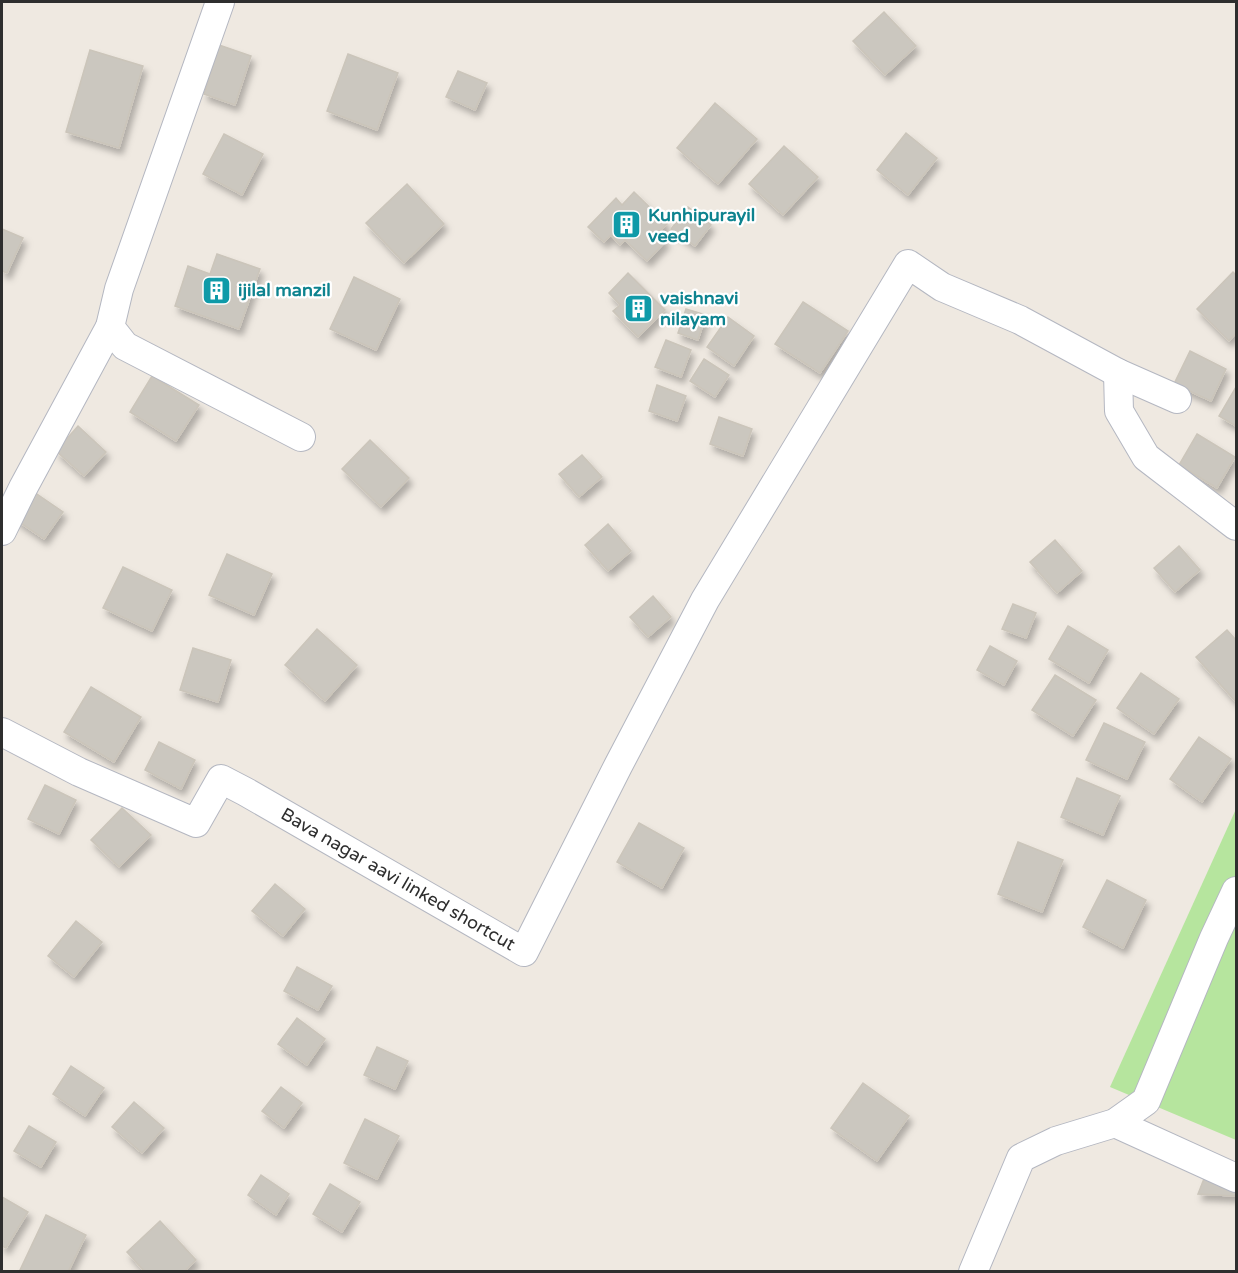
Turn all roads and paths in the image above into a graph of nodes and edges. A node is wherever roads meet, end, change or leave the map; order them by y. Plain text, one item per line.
1 (220, 2) edge
2 (110, 327) junction
3 (1118, 373) junction
4 (1177, 399) dead end
5 (301, 437) dead end
6 (1236, 526) edge
7 (2, 531) edge
8 (2, 732) edge
9 (1236, 891) edge
10 (1115, 1123) junction
11 (1236, 1178) edge
12 (973, 1272) edge

1 - 2 street
2 - 5 street
2 - 7 street
3 - 4 street
3 - 6 street
3 - 8 street, Bava nagar aavi linked shortcut
9 - 10 street
10 - 11 street
10 - 12 street

